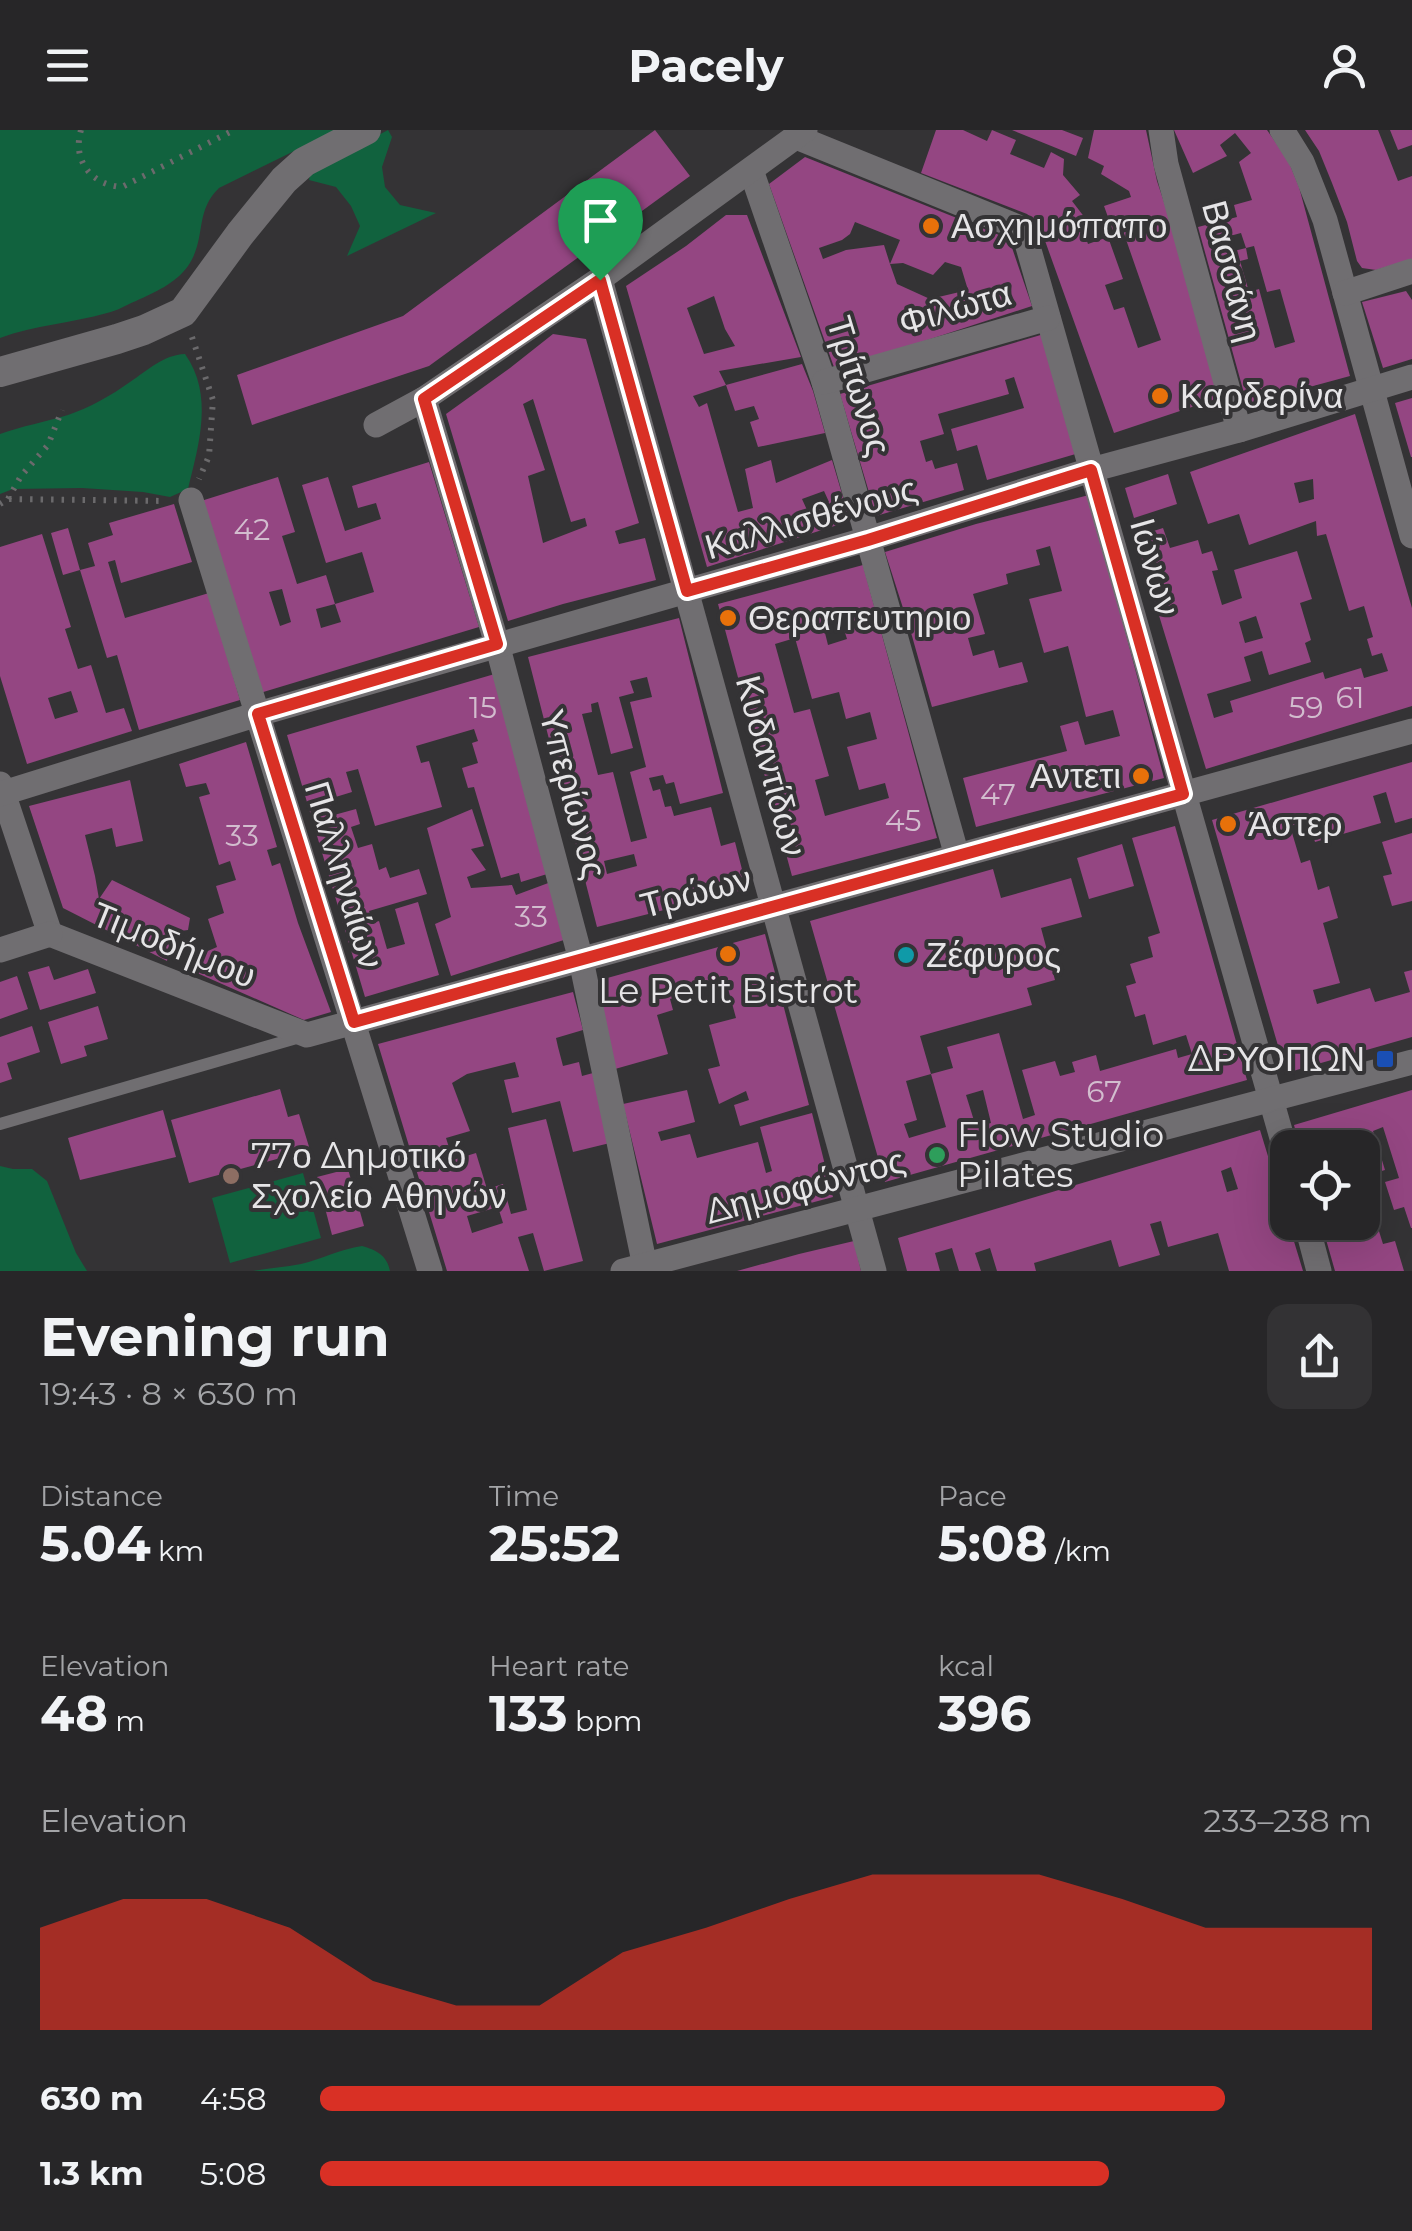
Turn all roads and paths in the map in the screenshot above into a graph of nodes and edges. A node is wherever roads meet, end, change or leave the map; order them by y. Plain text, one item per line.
1 (81, 130) edge
2 (234, 130) edge
3 (366, 130) edge
4 (1161, 130) edge
5 (1282, 130) edge
6 (801, 134) edge
7 (751, 170) junction
8 (1412, 270) edge
9 (600, 280) junction
10 (1346, 293) junction
11 (182, 312) junction
12 (1048, 318) junction
13 (0, 372) edge
14 (1412, 377) edge
15 (824, 382) junction
16 (1371, 388) junction
17 (424, 399) junction
18 (62, 410) dead end
19 (376, 425) dead end
20 (1239, 430) junction
21 (1091, 470) junction
22 (191, 500) junction
23 (4, 501) edge
24 (1412, 536) edge
25 (868, 540) junction
26 (687, 591) junction
27 (497, 644) junction
28 (258, 714) junction
29 (1412, 731) edge
30 (1, 791) edge
31 (1183, 794) junction
32 (957, 856) junction
33 (774, 907) junction
34 (50, 934) junction
35 (0, 950) edge
36 (582, 960) junction
37 (354, 1022) junction
38 (307, 1036) junction
39 (1412, 1062) edge
40 (1271, 1100) junction
41 (0, 1124) edge
42 (1280, 1130) edge
43 (857, 1209) junction
44 (1311, 1240) edge
45 (638, 1269) edge
46 (430, 1271) edge
47 (874, 1271) edge
48 (1319, 1271) edge

1 - 2 path
3 - 11 street
4 - 20 street, Βασσάνη
5 - 10 street
6 - 7 street
6 - 12 street, Ιώνων
7 - 9 street
7 - 15 street, Τρίτωνος
8 - 10 street
9 - 17 street
9 - 26 street, Κυδαντίδων
10 - 16 street
11 - 13 street
11 - 22 path
12 - 15 street, Φιλώτα
12 - 21 street, Ιώνων
14 - 16 street, Καλλισθένους
15 - 25 street, Τρίτωνος
16 - 20 street, Καλλισθένους
16 - 24 street
17 - 19 street
17 - 27 street, Υπερίωνος
18 - 23 path
20 - 21 street, Καλλισθένους
21 - 25 street, Καλλισθένους
21 - 31 street, Ιώνων
22 - 23 path
22 - 28 street, Παλληναίων
25 - 26 street, Καλλισθένους
25 - 32 street, Τρίτωνος
26 - 27 street, Καλλισθένους
26 - 33 street, Κυδαντίδων
27 - 28 street, Καλλισθένους
27 - 36 street, Υπερίωνος
28 - 30 street, Καλλισθένους
28 - 37 street, Παλληναίων
29 - 31 street, Τρώων
30 - 34 street, Τιμοδήμου
31 - 32 street, Τρώων
31 - 40 street, Ιώνων
32 - 33 street, Τρώων
33 - 36 street, Τρώων
33 - 43 street, Κυδαντίδων
34 - 35 street
34 - 38 street, Τιμοδήμου
36 - 37 street, Τρώων
36 - 45 street, Υπερίωνος
37 - 38 street, Τρώων
37 - 46 street, Παλληναίων
38 - 41 lane, Τρώων
39 - 40 street, Δημοφώντος
40 - 42 street, Ιώνων
40 - 43 street, Δημοφώντος
43 - 45 street, Δημοφώντος
43 - 47 street, Κυδαντίδων
44 - 48 street

